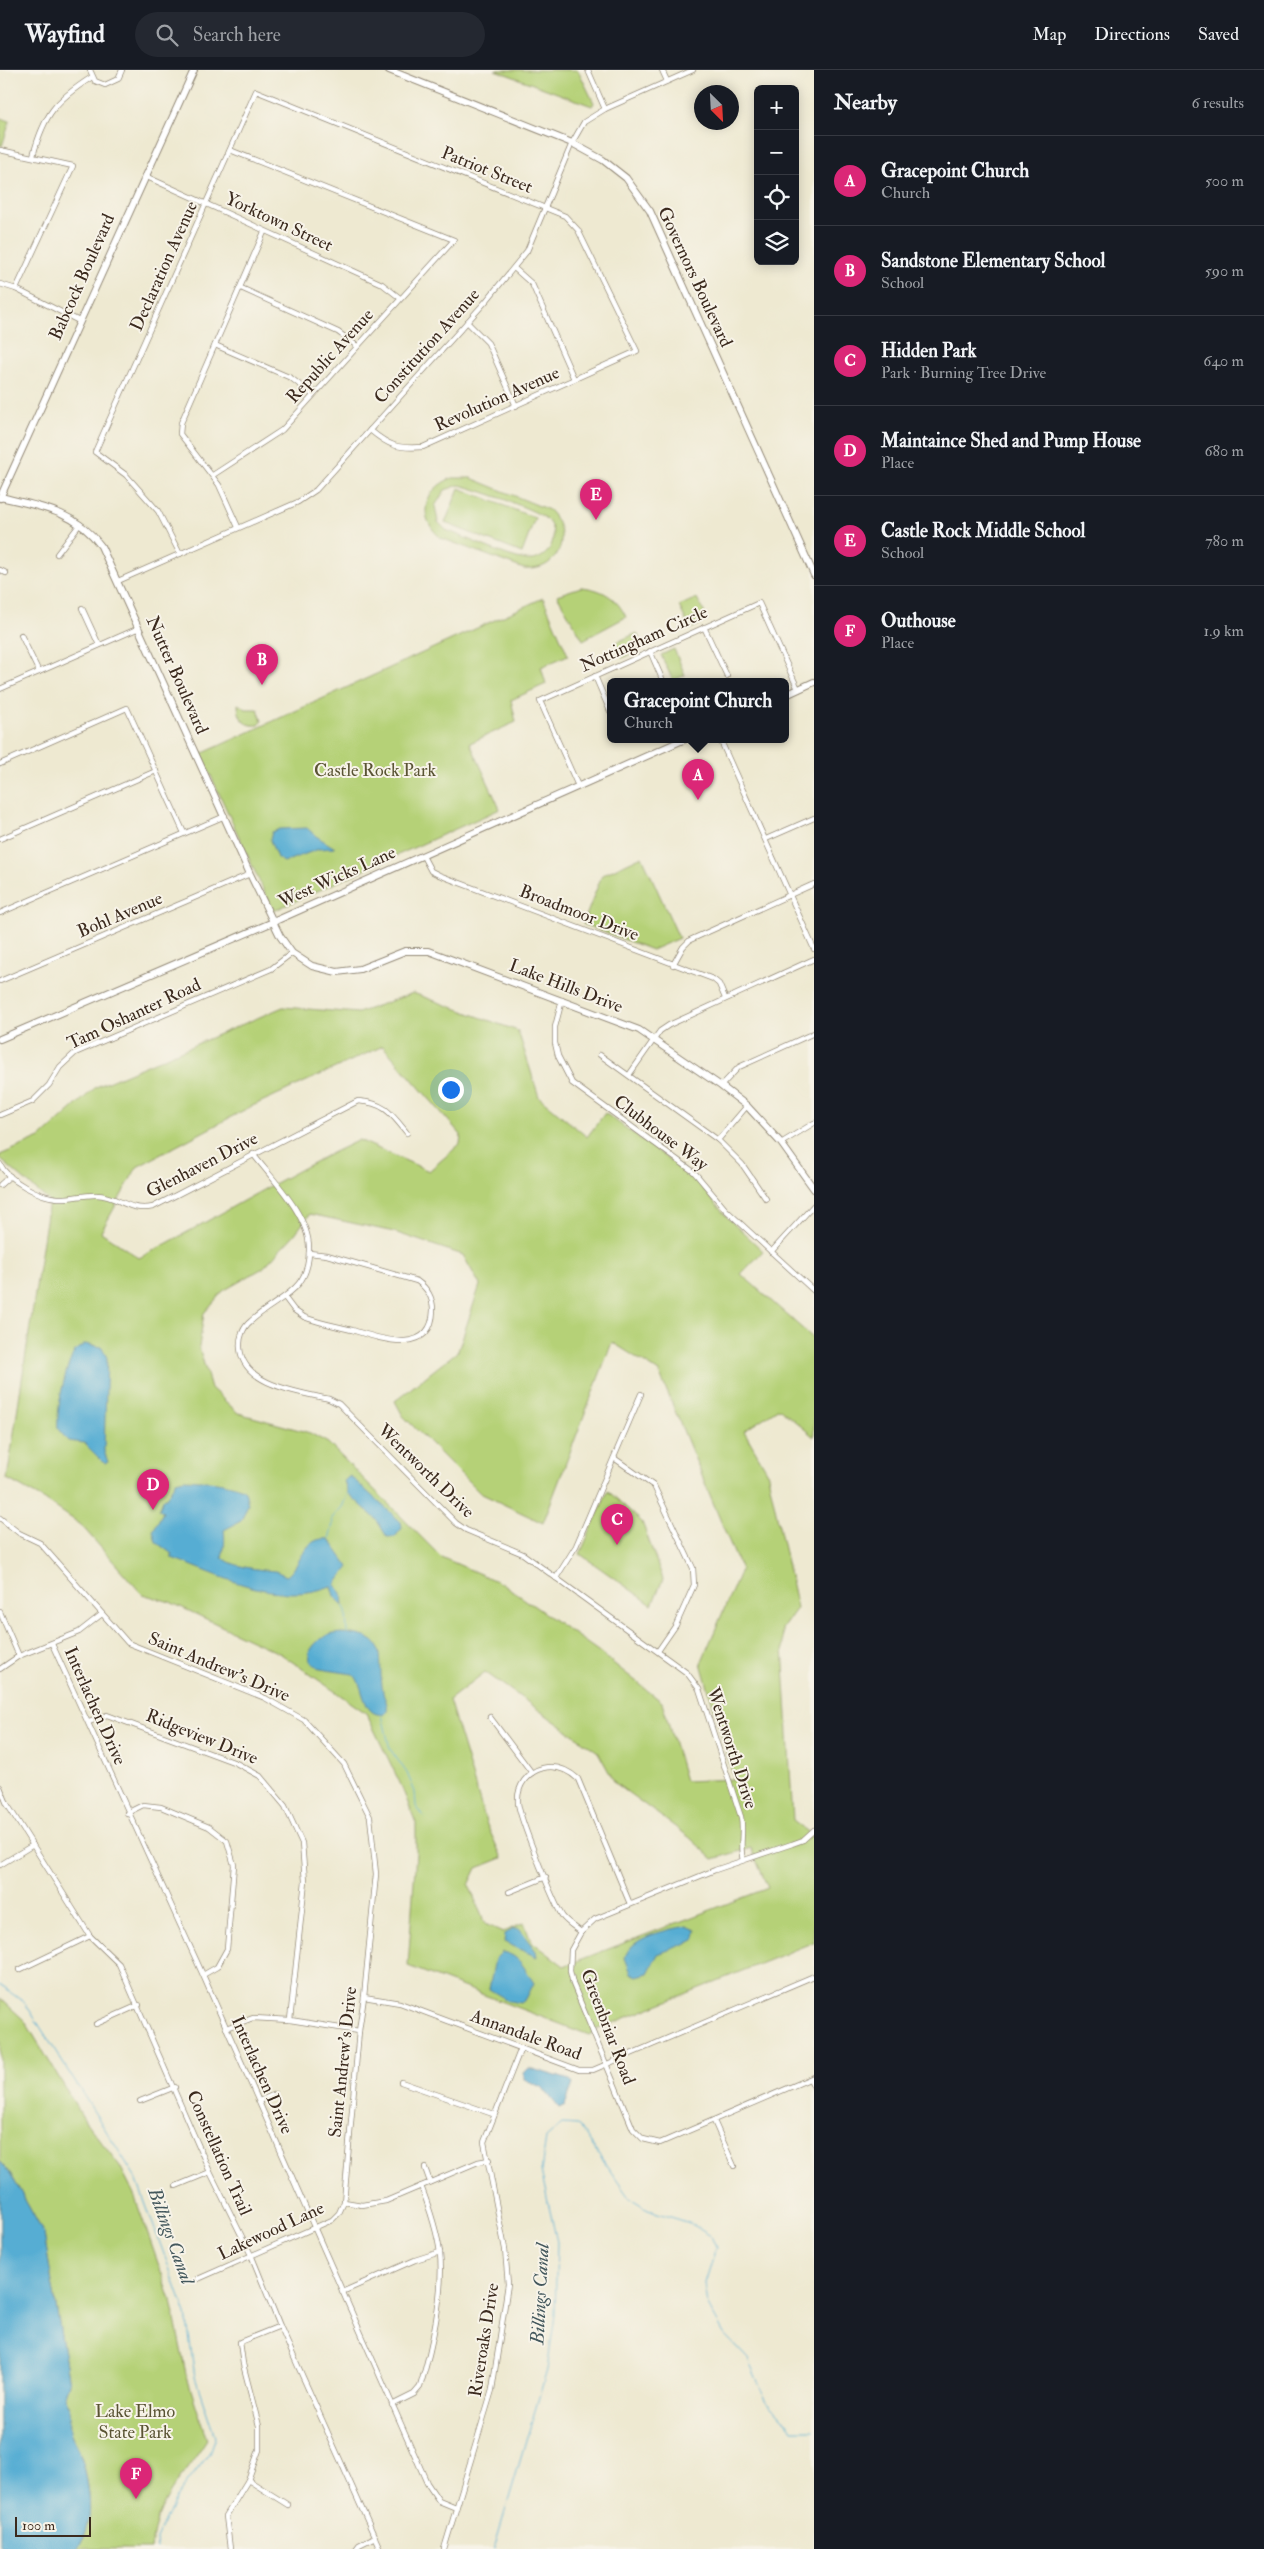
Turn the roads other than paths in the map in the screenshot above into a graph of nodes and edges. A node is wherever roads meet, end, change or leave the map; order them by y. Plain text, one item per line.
1 (90, 70) edge
2 (122, 70) edge
3 (194, 70) edge
4 (389, 70) edge
5 (399, 70) edge
6 (588, 70) edge
7 (662, 70) edge
8 (693, 70) edge
9 (404, 76) junction
10 (92, 77) junction
11 (667, 82) junction
12 (256, 91) joint
13 (605, 109) junction
14 (572, 143) junction
15 (0, 150) edge
16 (230, 150) junction
17 (33, 156) junction
18 (144, 176) junction
19 (206, 204) junction
20 (546, 208) junction
21 (264, 232) junction
22 (514, 268) junction
23 (0, 284) edge
24 (242, 288) junction
25 (16, 290) junction
26 (400, 298) junction
27 (79, 321) junction
28 (468, 322) junction
29 (216, 345) junction
30 (357, 346) junction
31 (637, 352) joint
32 (574, 379) junction
33 (313, 395) junction
34 (516, 406) junction
35 (370, 430) junction
36 (213, 476) junction
37 (0, 497) edge
38 (80, 524) junction
39 (238, 527) junction
40 (57, 554) dead end
41 (180, 554) junction
42 (0, 570) edge
43 (6, 573) dead end
44 (814, 575) edge
45 (118, 582) junction
46 (82, 608) dead end
47 (704, 627) junction
48 (139, 628) junction
49 (22, 634) dead end
50 (98, 646) junction
51 (650, 651) junction
52 (39, 672) junction
53 (595, 676) junction
54 (726, 676) dead end
55 (662, 678) edge
56 (814, 682) edge
57 (0, 689) edge
58 (798, 689) junction
59 (789, 693) edge
60 (607, 704) edge
61 (676, 743) edge
62 (722, 743) edge
63 (0, 764) edge
64 (156, 771) junction
65 (578, 786) junction
66 (225, 816) junction
67 (814, 818) edge
68 (184, 833) junction
69 (0, 839) edge
70 (766, 839) junction
71 (422, 856) junction
72 (250, 874) junction
73 (814, 884) edge
74 (790, 895) junction
75 (0, 913) edge
76 (273, 922) junction
77 (814, 949) edge
78 (292, 952) junction
79 (814, 959) edge
80 (673, 965) junction
81 (0, 982) edge
82 (725, 998) junction
83 (562, 1000) junction
84 (814, 1033) edge
85 (0, 1039) edge
86 (654, 1040) junction
87 (600, 1056) dead end
88 (628, 1074) junction
89 (721, 1086) junction
90 (747, 1106) junction
91 (0, 1116) edge
92 (814, 1123) edge
93 (407, 1133) dead end
94 (718, 1140) junction
95 (781, 1143) junction
96 (253, 1154) junction
97 (0, 1164) edge
98 (10, 1176) junction
99 (0, 1185) edge
100 (814, 1189) edge
101 (766, 1199) dead end
102 (814, 1205) edge
103 (309, 1252) junction
104 (771, 1252) junction
105 (814, 1291) edge
106 (285, 1298) junction
107 (641, 1394) dead end
108 (614, 1458) junction
109 (0, 1519) edge
110 (556, 1578) junction
111 (0, 1612) edge
112 (102, 1614) junction
113 (52, 1644) junction
114 (658, 1651) junction
115 (19, 1656) junction
116 (0, 1669) edge
117 (490, 1717) dead end
118 (89, 1722) junction
119 (532, 1773) junction
120 (0, 1787) edge
121 (128, 1813) junction
122 (814, 1830) edge
123 (33, 1845) junction
124 (743, 1860) junction
125 (0, 1865) edge
126 (546, 1877) junction
127 (508, 1892) dead end
128 (630, 1904) junction
129 (581, 1932) junction
130 (90, 1936) junction
131 (19, 1970) dead end
132 (203, 1975) junction
133 (814, 1976) edge
134 (364, 1998) junction
135 (139, 2005) junction
136 (290, 2020) junction
137 (96, 2024) dead end
138 (226, 2028) junction
139 (359, 2031) junction
140 (521, 2048) junction
141 (609, 2066) junction
142 (812, 2078) edge
143 (401, 2082) dead end
144 (175, 2087) junction
145 (814, 2087) edge
146 (275, 2094) dead end
147 (260, 2101) junction
148 (140, 2102) dead end
149 (493, 2114) junction
150 (714, 2120) junction
151 (489, 2160) junction
152 (734, 2166) dead end
153 (425, 2168) dead end
154 (210, 2172) junction
155 (430, 2182) junction
156 (176, 2186) dead end
157 (421, 2186) junction
158 (344, 2202) junction
159 (315, 2229) junction
160 (440, 2252) junction
161 (252, 2257) junction
162 (198, 2279) dead end
163 (342, 2292) junction
164 (280, 2326) junction
165 (392, 2405) junction
166 (248, 2480) junction
167 (288, 2505) dead end
168 (456, 2508) junction
169 (375, 2537) junction
170 (230, 2549) edge
171 (356, 2549) edge
172 (380, 2549) edge
173 (444, 2549) edge

1 - 10 street
2 - 10 street
3 - 18 street, Babcock Boulevard
4 - 9 street, Governors Boulevard
5 - 9 street
6 - 13 street
7 - 11 street
8 - 11 street, Constitution Avenue
9 - 14 street, Governors Boulevard
10 - 17 street
11 - 13 street, Constitution Avenue
12 - 16 street, Declaration Avenue
12 - 20 street, Patriot Street
13 - 14 street, Constitution Avenue
14 - 20 street, Constitution Avenue
14 - 44 street, Governors Boulevard
15 - 17 street
16 - 19 street, Declaration Avenue
16 - 26 street, Republic Avenue
17 - 25 street
18 - 19 street, Yorktown Street
18 - 27 street, Babcock Boulevard
19 - 21 street, Yorktown Street
19 - 41 street, Declaration Avenue
20 - 22 street, Constitution Avenue
20 - 31 street, Patriot Street
21 - 24 street
21 - 26 street, Yorktown Street
22 - 28 street, Constitution Avenue
22 - 32 street
23 - 25 street
24 - 29 street
24 - 30 street
25 - 27 street
26 - 30 street, Republic Avenue
27 - 37 street, Babcock Boulevard
28 - 34 street
28 - 35 street, Constitution Avenue
29 - 33 street
29 - 36 street
30 - 33 street, Republic Avenue
31 - 32 street, Revolution Avenue
32 - 34 street, Revolution Avenue
33 - 36 street, Republic Avenue
34 - 35 street, Revolution Avenue
35 - 39 street, Constitution Avenue
36 - 39 street
37 - 38 street, Nutter Boulevard
38 - 40 street
38 - 45 street, Nutter Boulevard
39 - 41 street, Constitution Avenue
41 - 45 street, Constitution Avenue
42 - 43 street
45 - 48 street, Nutter Boulevard
46 - 50 street
47 - 51 street, Nottingham Circle
47 - 54 street
47 - 58 street, Nottingham Circle
48 - 50 street
48 - 66 street, Nutter Boulevard
49 - 52 street
50 - 52 street
51 - 53 street, Nottingham Circle
51 - 55 street
52 - 57 street
53 - 60 street
53 - 65 street, Nottingham Circle
56 - 58 street
58 - 59 street
61 - 65 street, West Wicks Lane
62 - 70 street
63 - 64 street
64 - 68 street
64 - 69 street
65 - 71 street, West Wicks Lane
66 - 68 street
66 - 72 street, Nutter Boulevard
67 - 70 street
68 - 75 street
70 - 74 street
71 - 76 street, West Wicks Lane
71 - 80 street, Broadmoor Drive
72 - 76 street, Nutter Boulevard
72 - 81 street, Bohl Avenue
73 - 74 street
74 - 77 street
74 - 80 street
76 - 78 street, Lake Hills Drive
76 - 85 street, West Wicks Lane
78 - 83 street, Lake Hills Drive
78 - 91 street, Tam Oshanter Road
79 - 82 street
80 - 82 street, Broadmoor Drive
82 - 86 street
83 - 86 street, Lake Hills Drive
83 - 104 street, Clubhouse Way
84 - 89 street
86 - 88 street
86 - 89 street, Lake Hills Drive
87 - 88 street
88 - 94 street
89 - 90 street, Lake Hills Drive
90 - 94 street
90 - 95 street, Lake Hills Drive
92 - 95 street
93 - 96 street, Glenhaven Drive
94 - 101 street
95 - 100 street, Lake Hills Drive
96 - 98 street, Glenhaven Drive
96 - 103 street, Wentworth Drive
97 - 98 street, Glenhaven Drive
98 - 99 street
102 - 104 street
103 - 106 street, Wentworth Drive
103 - 106 street
104 - 105 street, Clubhouse Way
106 - 110 street, Wentworth Drive
107 - 108 street
108 - 110 street
108 - 114 street
109 - 112 street, Saint Andrew's Drive
110 - 114 street, Wentworth Drive
111 - 115 street
112 - 113 street
112 - 134 street, Saint Andrew's Drive
113 - 115 street
113 - 118 street, Interlachen Drive
114 - 124 street, Wentworth Drive
115 - 116 street
117 - 119 street
118 - 121 street, Interlachen Drive
118 - 136 street, Ridgeview Drive
119 - 126 street
119 - 128 street
120 - 123 street, Constellation Trail
121 - 132 street, Interlachen Drive
121 - 132 street
122 - 124 street, Greenbriar Road
123 - 125 street
123 - 130 street, Constellation Trail
124 - 128 street, Greenbriar Road
126 - 127 street
126 - 129 street
128 - 129 street, Greenbriar Road
129 - 141 street, Greenbriar Road
130 - 131 street
130 - 135 street, Constellation Trail
132 - 138 street, Interlachen Drive
133 - 141 street, Annandale Road
134 - 139 street, Saint Andrew's Drive
134 - 140 street, Annandale Road
135 - 137 street
135 - 144 street, Constellation Trail
136 - 138 street
136 - 139 street
138 - 147 street, Interlachen Drive
139 - 158 street, Saint Andrew's Drive
140 - 141 street, Annandale Road
140 - 149 street, Riveroaks Drive
141 - 150 street, Greenbriar Road
142 - 145 street
142 - 150 street, Greenbriar Road
143 - 149 street
144 - 148 street
144 - 154 street, Constellation Trail
146 - 147 street
147 - 159 street, Interlachen Drive
149 - 151 street, Riveroaks Drive
150 - 152 street
151 - 155 street, Lakewood Lane
151 - 168 street, Riveroaks Drive
153 - 155 street
154 - 156 street
154 - 161 street, Constellation Trail
155 - 157 street, Lakewood Lane
157 - 158 street, Lakewood Lane
157 - 160 street
158 - 159 street, Lakewood Lane
159 - 161 street, Lakewood Lane
159 - 163 street, Interlachen Drive
160 - 163 street
160 - 165 street
161 - 162 street, Lakewood Lane
161 - 164 street, Constellation Trail
163 - 165 street, Interlachen Drive
164 - 166 street
164 - 169 street, Constellation Trail
165 - 168 street, Interlachen Drive
166 - 167 street
166 - 170 street
168 - 173 street, Riveroaks Drive
169 - 171 street
169 - 172 street, Constellation Trail

